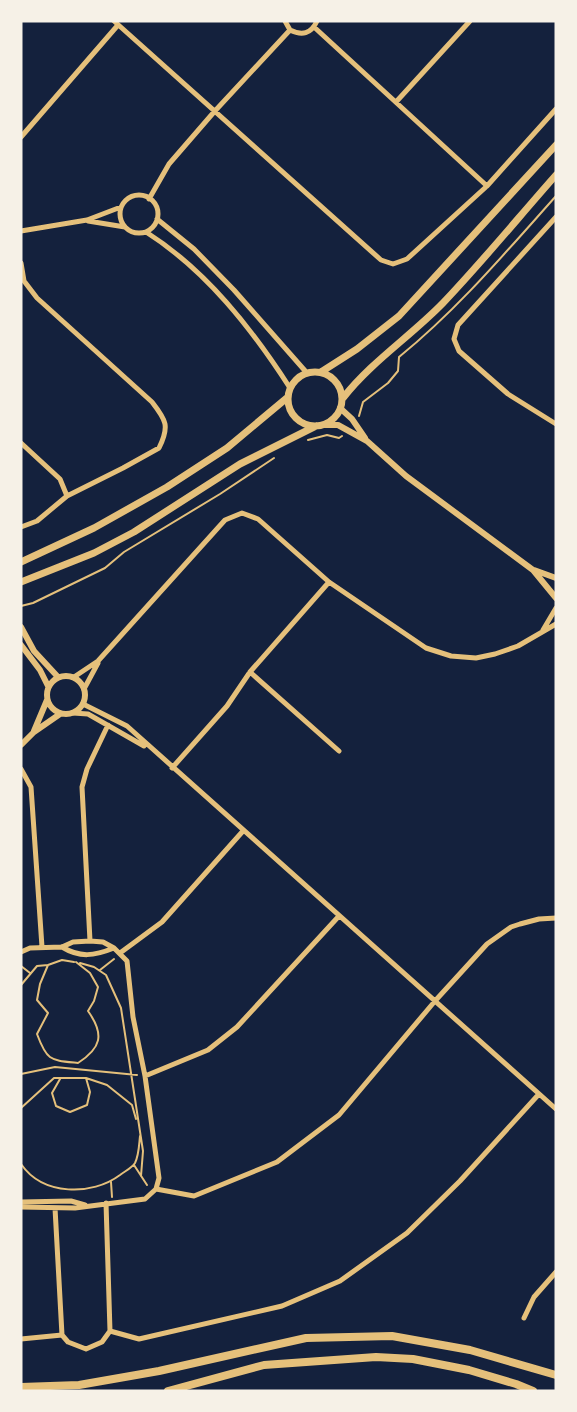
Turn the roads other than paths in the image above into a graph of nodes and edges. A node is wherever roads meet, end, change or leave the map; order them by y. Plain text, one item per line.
1 (285, 21) edge
2 (470, 21) edge
3 (116, 23) edge
4 (316, 24) edge
5 (290, 30) junction
6 (396, 102) junction
7 (556, 109) edge
8 (214, 112) junction
9 (21, 137) edge
10 (556, 145) edge
11 (556, 175) edge
12 (487, 186) junction
13 (149, 199) junction
14 (121, 207) junction
15 (556, 217) edge
16 (157, 219) junction
17 (87, 220) junction
18 (125, 227) junction
19 (21, 231) edge
20 (146, 232) junction
21 (21, 263) edge
22 (22, 282) edge
23 (321, 372) junction
24 (307, 373) junction
25 (290, 388) junction
26 (288, 397) junction
27 (343, 398) junction
28 (340, 408) junction
29 (556, 414) edge
30 (553, 422) edge
31 (325, 425) junction
32 (316, 426) junction
33 (367, 441) junction
34 (21, 443) edge
35 (67, 496) junction
36 (21, 527) edge
37 (21, 562) edge
38 (533, 570) junction
39 (556, 578) edge
40 (21, 582) edge
41 (329, 582) junction
42 (556, 598) edge
43 (556, 608) edge
44 (556, 624) edge
45 (21, 627) edge
46 (543, 632) junction
47 (21, 645) edge
48 (98, 661) junction
49 (250, 672) junction
50 (58, 677) junction
51 (74, 678) junction
52 (48, 686) junction
53 (84, 689) junction
54 (47, 700) junction
55 (83, 704) junction
56 (74, 713) junction
57 (60, 714) junction
58 (108, 725) junction
59 (34, 732) junction
60 (21, 745) edge
61 (153, 751) junction
62 (339, 752) dead end
63 (172, 768) junction
64 (21, 769) edge
65 (243, 831) junction
66 (339, 916) junction
67 (556, 918) edge
68 (90, 941) junction
69 (42, 947) junction
70 (62, 947) junction
71 (114, 948) junction
72 (21, 952) edge
73 (120, 953) junction
74 (435, 1001) junction
75 (145, 1076) junction
76 (539, 1094) junction
77 (556, 1109) edge
78 (154, 1191) junction
79 (21, 1202) edge
80 (106, 1203) junction
81 (86, 1205) junction
82 (21, 1207) edge
83 (55, 1208) junction
84 (556, 1272) edge
85 (524, 1318) dead end
86 (110, 1331) junction
87 (62, 1335) junction
88 (21, 1339) edge
89 (556, 1376) edge
90 (21, 1387) edge
91 (168, 1391) edge
92 (533, 1391) edge

1 - 5 street
2 - 6 street
3 - 8 street
3 - 9 street
4 - 5 street
4 - 6 street
5 - 8 street
6 - 12 street
7 - 12 street
8 - 12 street
8 - 13 street
10 - 23 main road
11 - 27 main road
13 - 14 street
13 - 16 street
14 - 17 street
14 - 18 street
15 - 30 street
16 - 20 street
16 - 24 street
17 - 18 street
17 - 19 street
18 - 20 street
20 - 25 street
21 - 22 street
22 - 35 street
23 - 24 main road
23 - 27 main road
24 - 25 main road
25 - 26 main road
26 - 32 main road
26 - 37 main road
27 - 28 main road
28 - 31 main road
28 - 33 street
29 - 30 street
31 - 32 main road
31 - 33 street
32 - 40 main road
33 - 38 street
34 - 35 street
35 - 36 street
38 - 39 street
38 - 42 street
41 - 46 street
41 - 48 street
41 - 49 street
43 - 46 street
44 - 46 street
45 - 50 street
47 - 52 street
48 - 51 street
48 - 53 street
49 - 62 street
49 - 63 street
50 - 51 street
50 - 52 street
51 - 53 street
52 - 54 street
53 - 55 street
54 - 57 street
54 - 59 street
55 - 56 street
55 - 61 street
56 - 57 street
56 - 58 street
57 - 59 street
58 - 61 street
58 - 68 street
59 - 60 street
61 - 63 street
63 - 65 street
64 - 69 street
65 - 66 street
65 - 73 street
66 - 74 street
66 - 75 street
67 - 74 street
68 - 70 street
68 - 71 street
69 - 70 street
69 - 72 street
70 - 71 street
71 - 73 street
73 - 75 street
74 - 76 street
74 - 78 street
75 - 78 street
76 - 77 street
76 - 86 street
78 - 80 street
79 - 81 street
80 - 81 street
80 - 86 street
81 - 83 street
82 - 83 street
83 - 87 street
84 - 85 street
86 - 87 street
87 - 88 street
89 - 90 main road
91 - 92 main road

